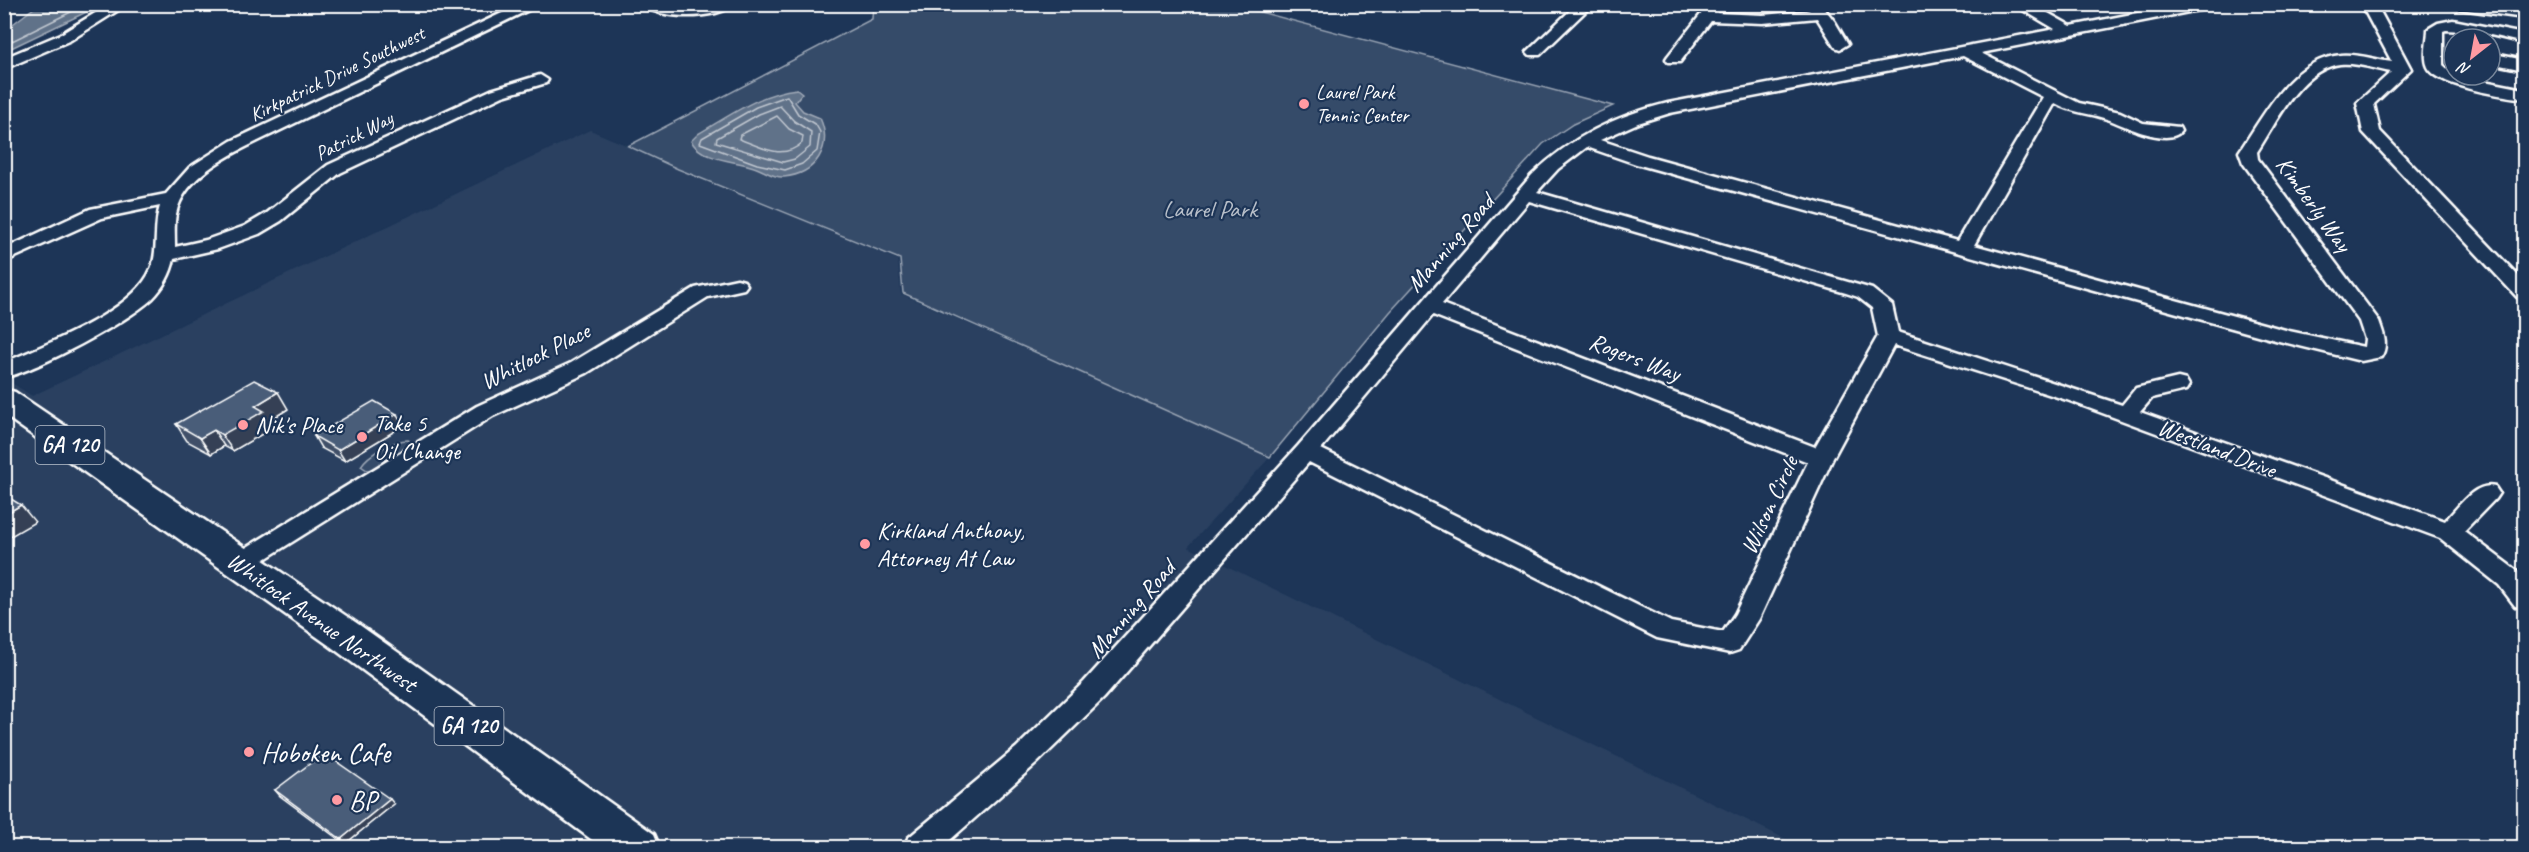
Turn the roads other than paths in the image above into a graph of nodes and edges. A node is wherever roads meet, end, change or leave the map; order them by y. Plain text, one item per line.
1 (121, 4) edge
2 (496, 4) edge
3 (648, 4) edge
4 (728, 4) edge
5 (1586, 4) edge
6 (1718, 4) edge
7 (2020, 4) edge
8 (2368, 4) edge
9 (2453, 4) edge
10 (2201, 5) edge
11 (527, 8) edge
12 (1816, 9) edge
13 (2524, 14) edge
14 (1706, 16) junction
15 (2068, 31) junction
16 (2524, 38) edge
17 (1840, 44) dead end
18 (2436, 46) junction
19 (2442, 47) edge
20 (1964, 50) junction
21 (1535, 52) dead end
22 (1674, 59) dead end
23 (2502, 60) edge
24 (4, 64) edge
25 (2524, 65) edge
26 (2403, 69) junction
27 (540, 80) dead end
28 (2524, 94) edge
29 (2052, 96) junction
30 (2173, 131) dead end
31 (1584, 140) junction
32 (1525, 194) junction
33 (169, 199) junction
34 (1963, 248) junction
35 (163, 255) junction
36 (4, 256) edge
37 (737, 285) dead end
38 (2524, 293) edge
39 (1429, 306) junction
40 (1888, 336) junction
41 (4, 371) edge
42 (2178, 386) dead end
43 (4, 399) edge
44 (2126, 414) junction
45 (1306, 451) junction
46 (1821, 458) junction
47 (2487, 493) dead end
48 (2449, 532) junction
49 (240, 563) junction
50 (2524, 599) edge
51 (638, 848) edge
52 (919, 848) edge

1 - 24 street
2 - 11 street
3 - 4 street
5 - 21 street
6 - 14 street
7 - 15 street
8 - 26 street
9 - 13 street
10 - 15 street, Manning Road
11 - 33 street, Kirkpatrick Drive Southwest
12 - 14 street
12 - 17 street
14 - 22 street
15 - 20 street, Manning Road
16 - 18 street
18 - 19 street
18 - 28 street
20 - 29 street
20 - 31 street, Manning Road
23 - 25 street
26 - 34 street, Kimberly Way
26 - 38 street
27 - 35 street, Patrick Way
29 - 30 street
29 - 34 street
31 - 32 street, Manning Road
31 - 34 street
32 - 39 street, Manning Road
32 - 40 street
33 - 35 street
33 - 36 street
35 - 41 street
37 - 49 street, Whitlock Place
39 - 45 street, Manning Road
39 - 46 street, Rogers Way
40 - 44 street, Westland Drive
40 - 46 street, Wilson Circle
42 - 44 street
43 - 49 highway, Whitlock Avenue Northwest / GA 120
44 - 48 street, Westland Drive
45 - 46 street, Wilson Circle
45 - 52 street, Manning Road
47 - 48 street
48 - 50 street, Westland Drive
49 - 51 highway, Whitlock Avenue Northwest / GA 120

